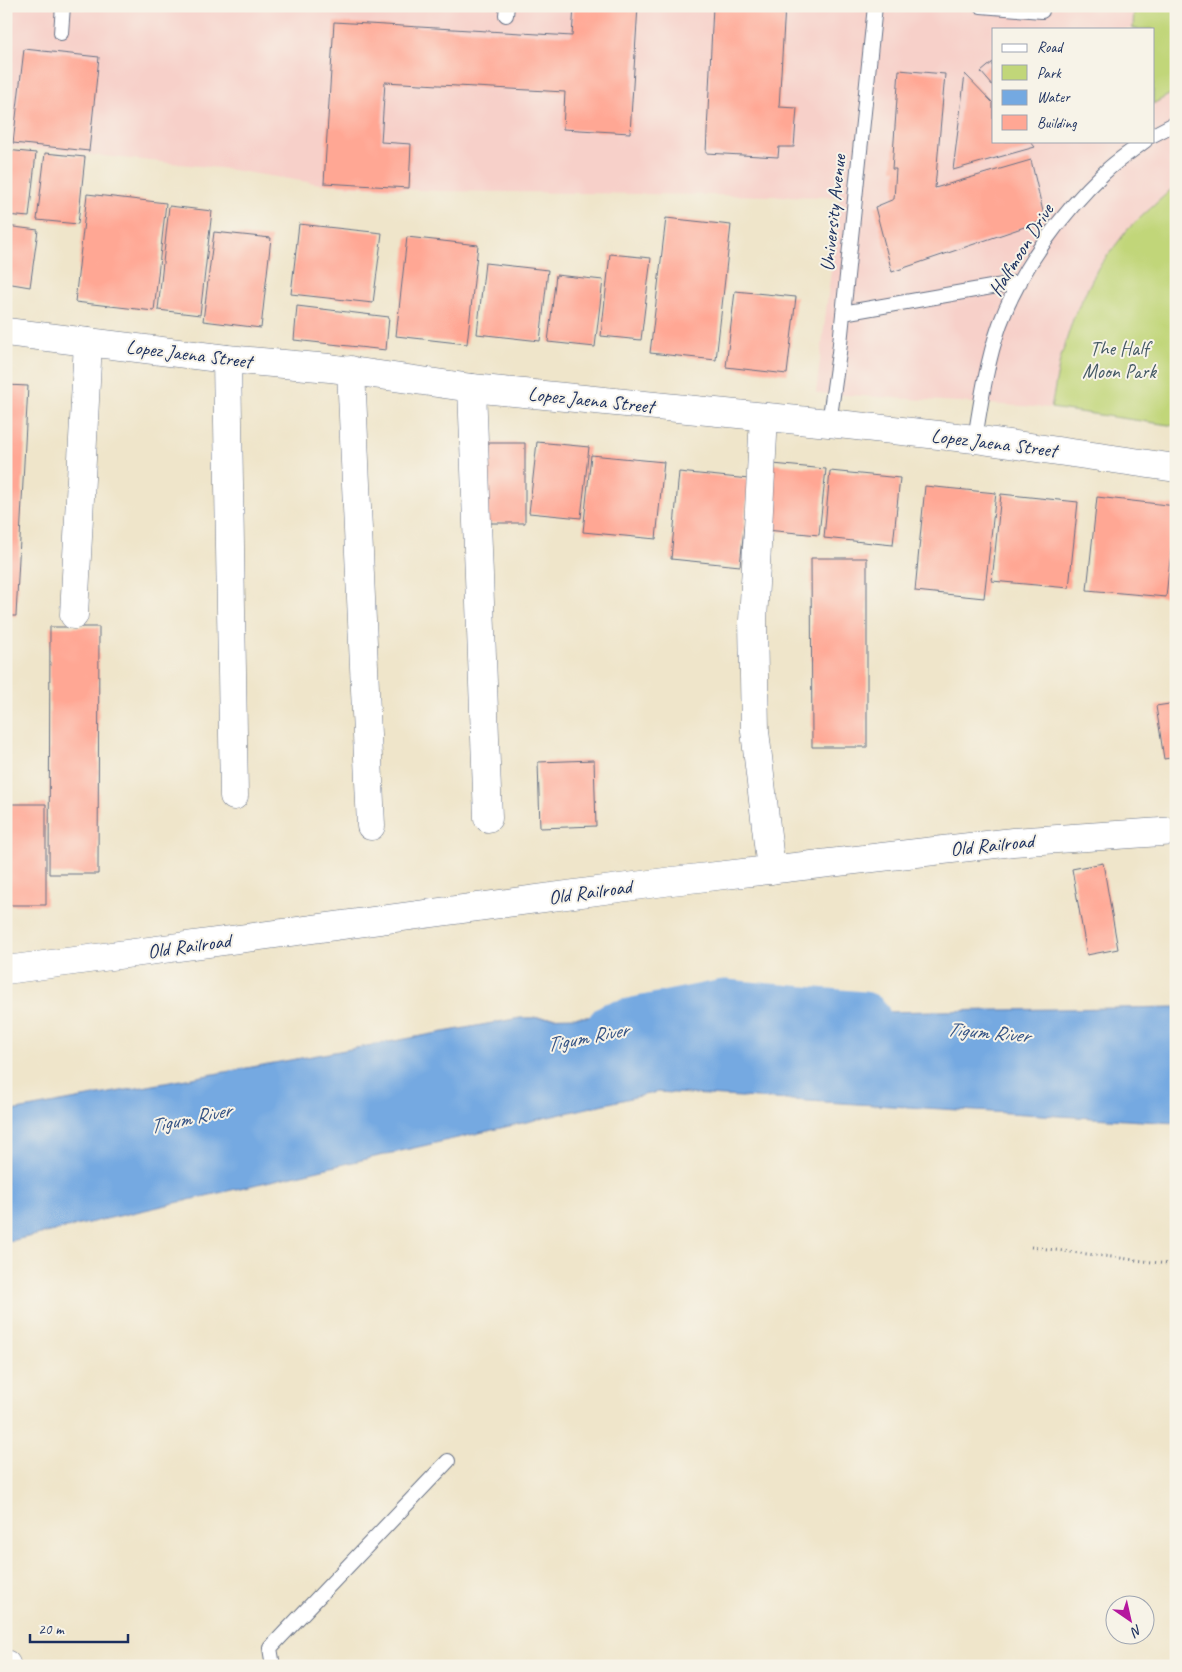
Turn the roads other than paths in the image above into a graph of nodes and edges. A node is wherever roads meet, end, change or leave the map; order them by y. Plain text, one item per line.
1 (63, 6) edge
2 (876, 6) edge
3 (982, 6) edge
4 (1042, 11) dead end
5 (61, 33) dead end
6 (1176, 123) edge
7 (1154, 134) edge
8 (1143, 142) edge
9 (1020, 282) junction
10 (843, 313) junction
11 (6, 332) edge
12 (88, 342) junction
13 (226, 359) junction
14 (350, 370) junction
15 (472, 388) junction
16 (764, 417) junction
17 (829, 423) junction
18 (975, 439) junction
19 (1176, 468) edge
20 (74, 615) dead end
21 (234, 796) dead end
22 (488, 818) dead end
23 (371, 826) dead end
24 (1176, 831) edge
25 (771, 870) junction
26 (6, 970) edge
27 (448, 1461) dead end
28 (273, 1666) edge

1 - 5 lane
2 - 10 lane, University Avenue
3 - 4 lane
6 - 7 lane
8 - 9 lane, Halfmoon Drive
9 - 10 lane
9 - 18 lane, Halfmoon Drive
10 - 17 lane, University Avenue
11 - 12 street, Lopez Jaena Street
12 - 13 street, Lopez Jaena Street
12 - 20 street
13 - 14 street, Lopez Jaena Street
13 - 21 street
14 - 15 street, Lopez Jaena Street
14 - 23 street
15 - 16 street, Lopez Jaena Street
15 - 22 street
16 - 17 street, Lopez Jaena Street
16 - 25 street
17 - 18 street, Lopez Jaena Street
18 - 19 street, Lopez Jaena Street
24 - 25 street, Old Railroad
25 - 26 street, Old Railroad
27 - 28 lane

